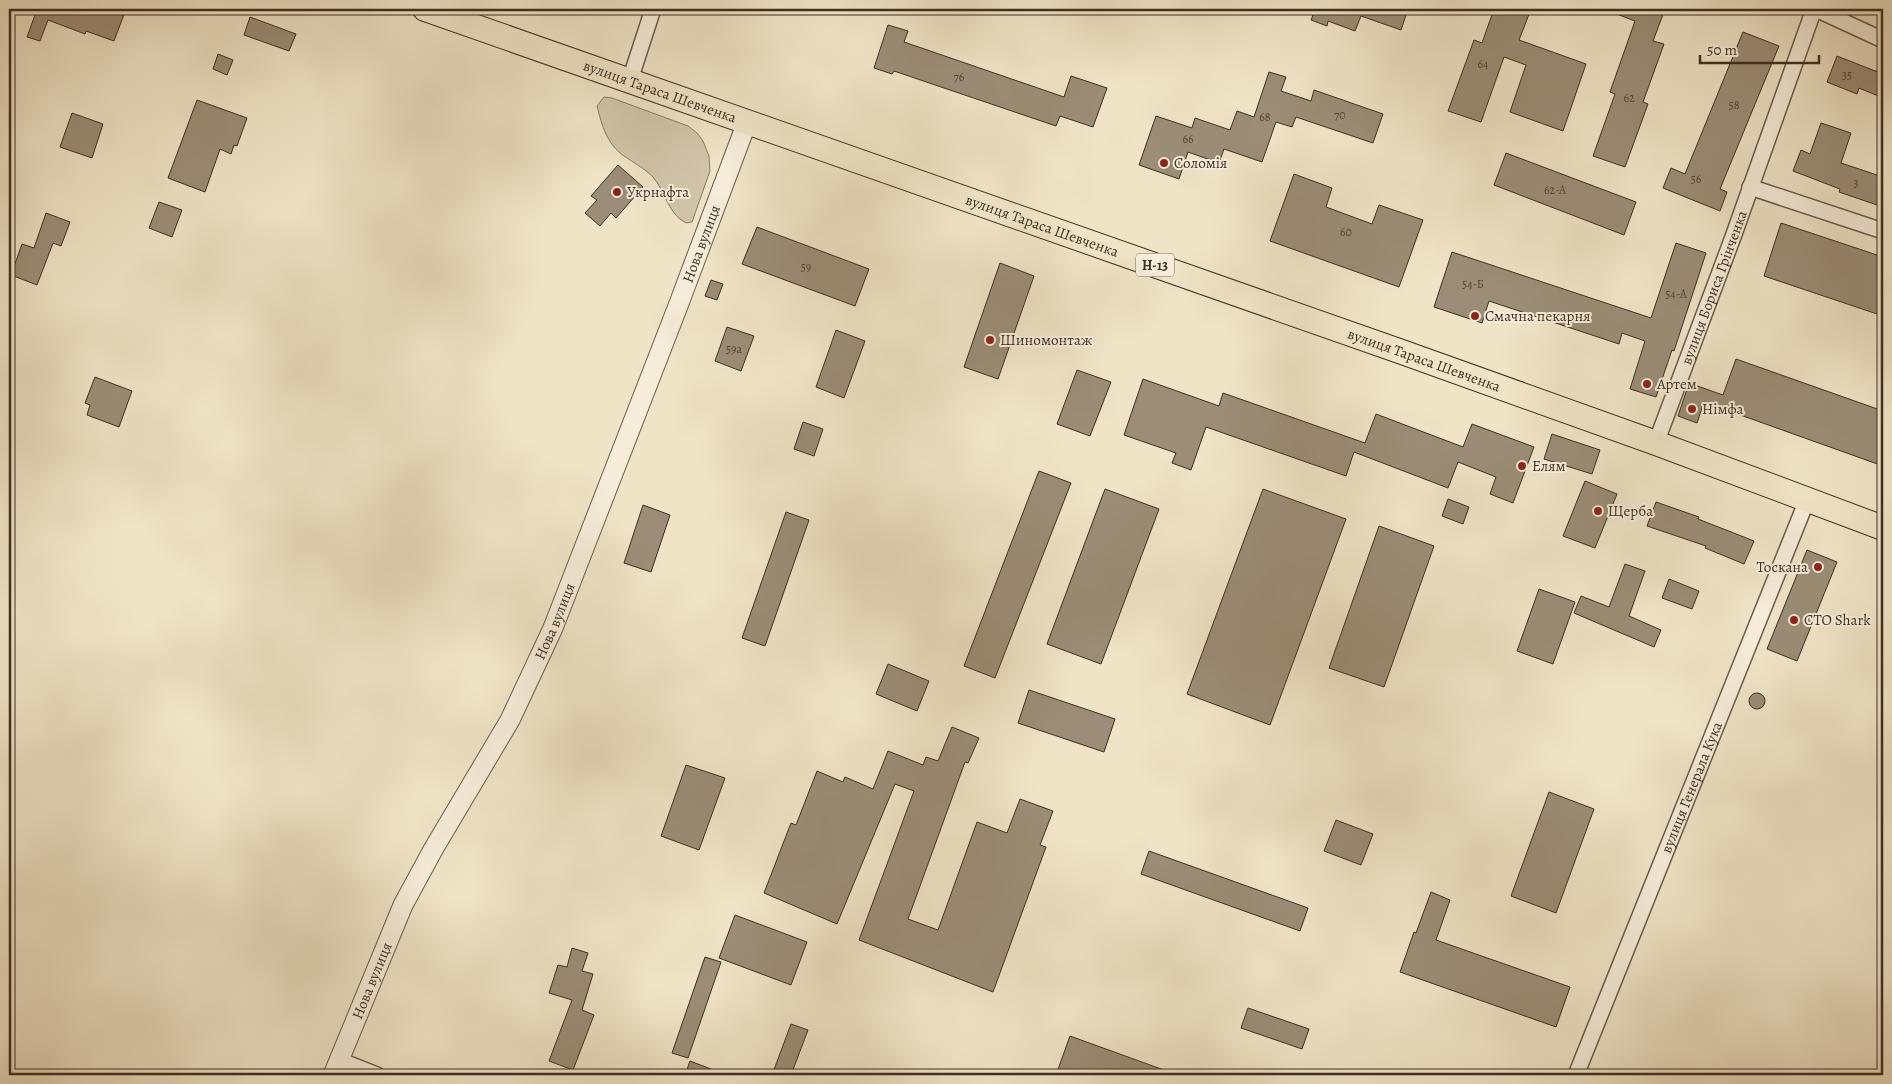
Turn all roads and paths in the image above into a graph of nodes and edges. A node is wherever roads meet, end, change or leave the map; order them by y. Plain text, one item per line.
1 (425, 9) edge
2 (653, 9) edge
3 (1815, 9) edge
4 (1883, 40) edge
5 (630, 80) junction
6 (746, 122) junction
7 (1750, 188) junction
8 (1883, 231) edge
9 (1656, 443) junction
10 (1807, 500) junction
11 (1883, 528) edge
12 (336, 1068) edge
13 (377, 1075) edge
14 (1576, 1075) edge

1 - 5 main road, вулиця Тараса Шевченка / Н-13
2 - 5 street
3 - 4 street
3 - 7 street, вулиця Бориса Грінченка
5 - 6 main road, вулиця Тараса Шевченка / Н-13
6 - 9 main road, вулиця Тараса Шевченка / Н-13
6 - 12 street, Нова вулиця
7 - 8 street
7 - 9 street, вулиця Бориса Грінченка
9 - 10 main road, вулиця Тараса Шевченка / Н-13
10 - 11 main road, вулиця Тараса Шевченка / Н-13
10 - 14 street, вулиця Генерала Кука
12 - 13 street

